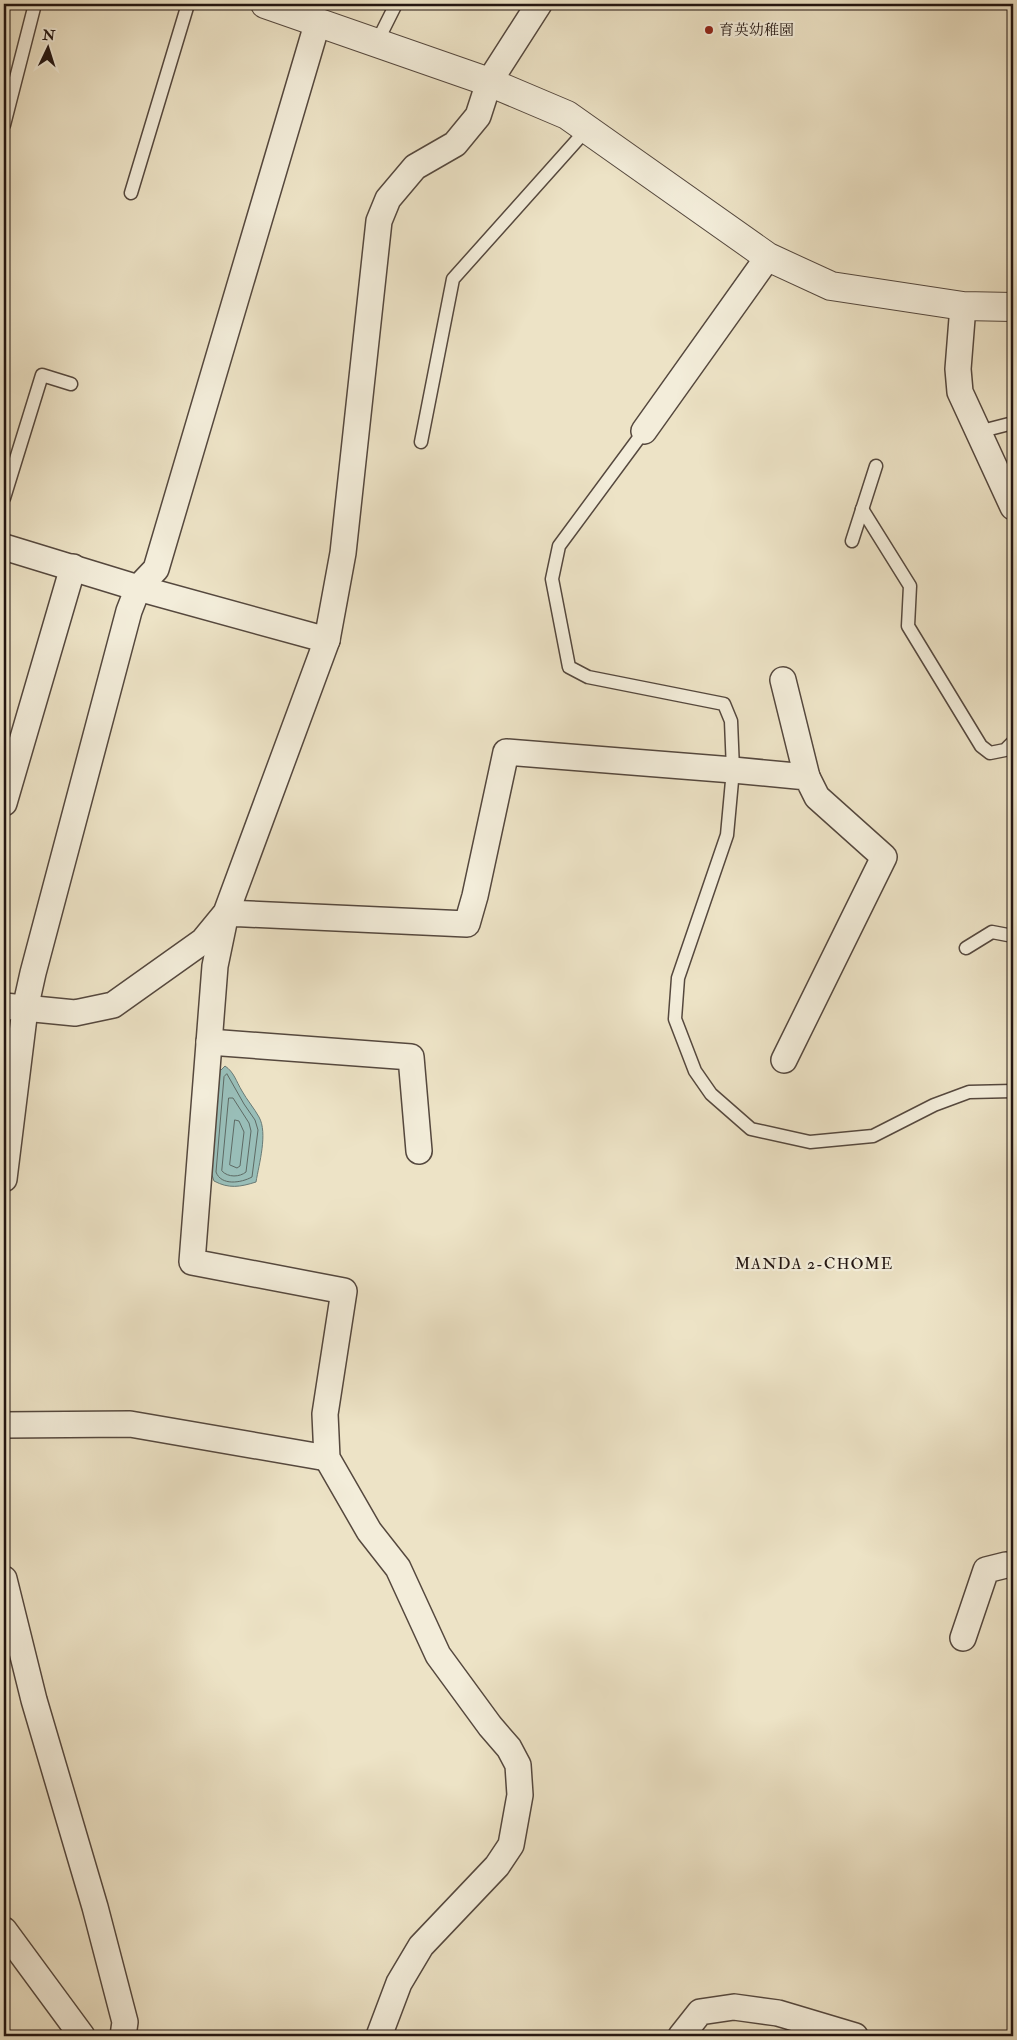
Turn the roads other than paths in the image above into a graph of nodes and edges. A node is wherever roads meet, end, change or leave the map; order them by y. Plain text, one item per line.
1 (35, 4) edge
2 (188, 4) edge
3 (265, 4) edge
4 (396, 4) edge
5 (539, 4) edge
6 (318, 21) junction
7 (377, 42) junction
8 (489, 82) junction
9 (4, 125) edge
10 (587, 129) junction
11 (132, 193) dead end
12 (768, 257) junction
13 (963, 306) junction
14 (1013, 308) edge
15 (71, 384) dead end
16 (1013, 423) edge
17 (644, 431) joint
18 (978, 432) junction
19 (422, 442) dead end
20 (876, 466) dead end
21 (4, 498) edge
22 (1013, 507) edge
23 (862, 509) junction
24 (852, 541) dead end
25 (4, 547) edge
26 (73, 567) junction
27 (138, 588) junction
28 (327, 640) junction
29 (783, 680) dead end
30 (1013, 742) edge
31 (733, 770) junction
32 (807, 777) junction
33 (4, 803) edge
34 (226, 913) junction
35 (1013, 936) edge
36 (966, 948) dead end
37 (14, 1008) edge
38 (209, 1042) junction
39 (784, 1060) dead end
40 (1013, 1091) edge
41 (419, 1151) dead end
42 (4, 1179) edge
43 (4, 1425) edge
44 (327, 1458) junction
45 (1013, 1566) edge
46 (4, 1579) edge
47 (963, 1638) dead end
48 (4, 1930) edge
49 (82, 2036) edge
50 (123, 2036) edge
51 (379, 2036) edge
52 (681, 2036) edge
53 (855, 2036) edge

1 - 9 lane
2 - 11 lane
3 - 6 street
4 - 7 lane
5 - 8 street
6 - 7 street
6 - 27 street
7 - 8 street
8 - 10 street
8 - 28 street
10 - 12 street
10 - 19 lane
12 - 13 street
12 - 17 street
13 - 14 street
13 - 18 street
15 - 21 lane
16 - 18 lane
17 - 31 lane
18 - 22 street
20 - 23 lane
23 - 24 lane
23 - 30 lane
25 - 26 street
26 - 27 street
26 - 33 street
27 - 28 street
27 - 37 street
28 - 34 street
29 - 32 street
31 - 32 street
31 - 34 street
31 - 40 lane
32 - 39 street
34 - 37 street
34 - 38 street
35 - 36 lane
37 - 42 street
38 - 41 street
38 - 44 street
43 - 44 street
44 - 51 street
45 - 47 street
46 - 50 street
48 - 49 street
52 - 53 street

